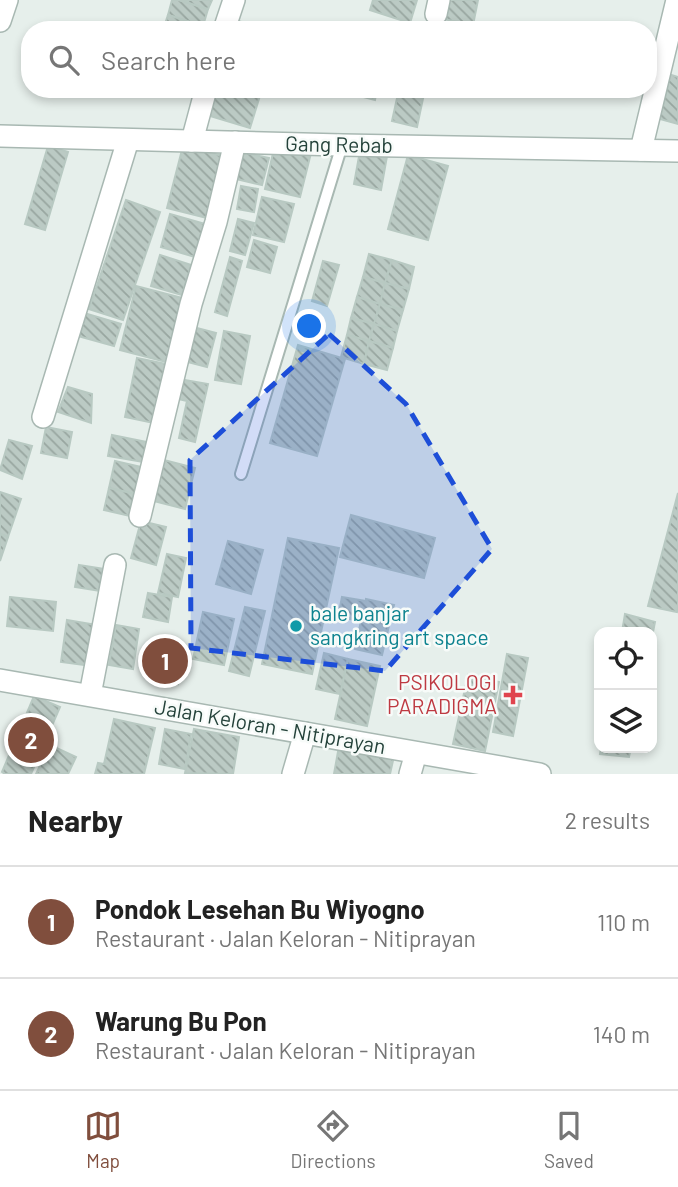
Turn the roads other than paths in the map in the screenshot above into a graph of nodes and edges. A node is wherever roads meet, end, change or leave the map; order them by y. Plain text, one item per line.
1 (7, 0) edge
2 (233, 0) edge
3 (677, 0) edge
4 (0, 21) edge
5 (227, 21) edge
6 (657, 83) edge
7 (204, 98) edge
8 (653, 98) edge
9 (0, 136) edge
10 (128, 140) junction
11 (192, 141) junction
12 (235, 142) junction
13 (342, 145) junction
14 (641, 150) junction
15 (678, 151) edge
16 (43, 416) dead end
17 (241, 474) dead end
18 (140, 516) dead end
19 (115, 565) dead end
20 (0, 680) edge
21 (90, 695) junction
22 (306, 733) junction
23 (413, 764) edge
24 (293, 774) edge
25 (540, 774) edge

1 - 4 street
2 - 5 street
3 - 6 street
7 - 11 street
8 - 14 street
9 - 10 street, Gang Rebab
10 - 11 street, Gang Rebab
10 - 16 street
11 - 12 street, Gang Rebab
12 - 13 street, Gang Rebab
12 - 18 street
13 - 14 street, Gang Rebab
13 - 17 lane
14 - 15 street, Gang Rebab
19 - 21 street
20 - 21 street, Jalan Keloran - Nitiprayan
21 - 22 street, Jalan Keloran - Nitiprayan
22 - 23 street, Jalan Keloran - Nitiprayan
22 - 24 street
23 - 25 street, Jalan Keloran - Nitiprayan

